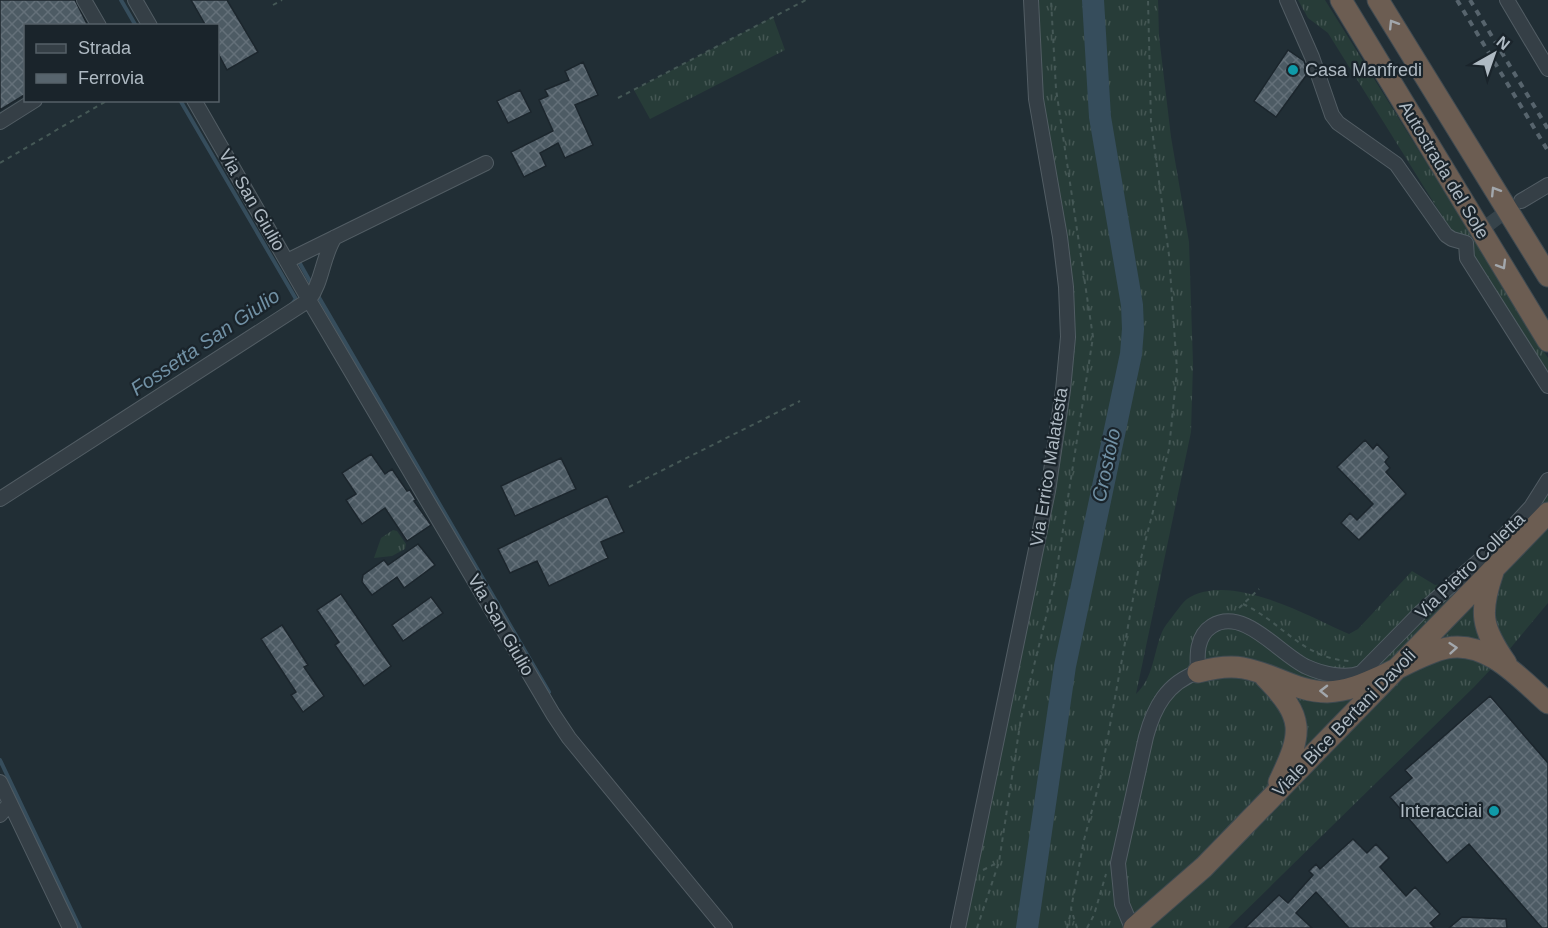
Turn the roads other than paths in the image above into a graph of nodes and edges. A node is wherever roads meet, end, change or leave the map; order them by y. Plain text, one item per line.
1 (84, 0) edge
2 (135, 0) edge
3 (1030, 0) edge
4 (1287, 0) edge
5 (1341, 0) edge
6 (1378, 0) edge
7 (1507, 0) edge
8 (98, 24) edge
9 (149, 24) edge
10 (1548, 69) edge
11 (31, 102) edge
12 (195, 102) edge
13 (0, 122) edge
14 (486, 163) dead end
15 (1548, 185) edge
16 (1521, 201) tunnel mouth
17 (335, 237) junction
18 (287, 261) junction
19 (1548, 276) edge
20 (309, 300) junction
21 (1548, 341) edge
22 (1548, 387) edge
23 (1548, 480) edge
24 (0, 499) edge
25 (1548, 513) edge
26 (1494, 569) junction
27 (1399, 668) junction
28 (1509, 669) junction
29 (1198, 672) junction
30 (1260, 672) junction
31 (1548, 703) edge
32 (0, 782) edge
33 (1272, 796) junction
34 (10, 803) junction
35 (0, 815) edge
36 (70, 928) edge
37 (725, 928) edge
38 (958, 928) edge
39 (1133, 928) edge

1 - 8 street
2 - 9 street
3 - 38 street, Via Errico Malatesta
4 - 22 street
5 -> 21 highway, Autostrada del Sole
19 -> 6 highway, Autostrada del Sole
7 - 10 street
11 - 13 street
12 - 18 street, Via San Giulio
14 - 17 street
15 - 16 street
17 - 18 street
17 - 20 street
18 - 20 street, Via San Giulio
20 - 24 street
20 - 37 street, Via San Giulio
23 - 29 street, Via Pietro Colletta
25 - 26 highway, Viale Bice Bertani Davoli
26 - 27 highway, Viale Bice Bertani Davoli
26 - 28 highway
27 -> 28 highway
27 -> 30 highway
27 - 33 highway, Viale Bice Bertani Davoli
28 - 31 highway
29 - 30 highway
29 - 39 street
30 - 33 highway
32 - 34 street
33 - 39 highway, Viale Bice Bertani Davoli
34 - 35 street
34 - 36 street

